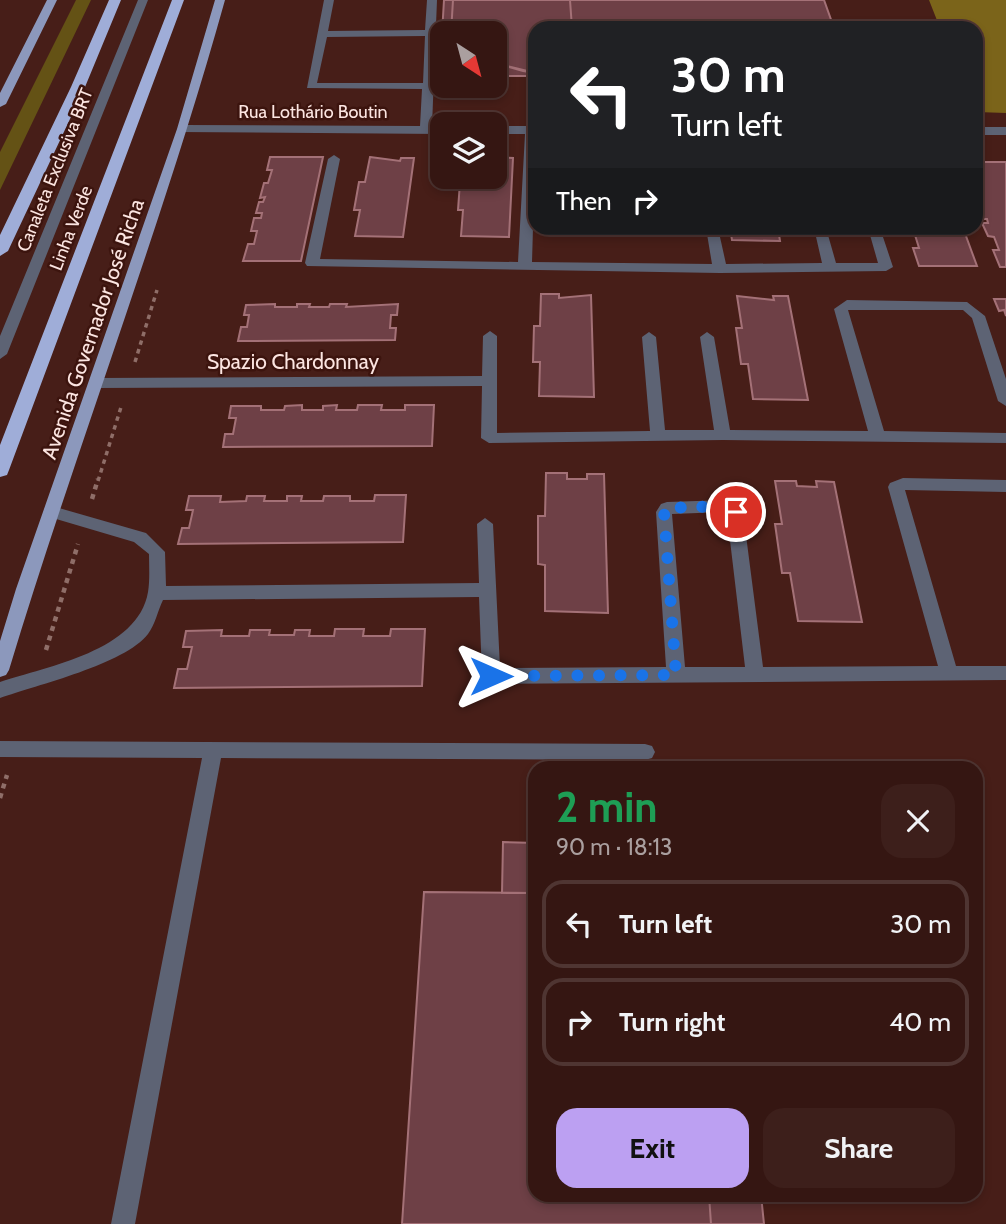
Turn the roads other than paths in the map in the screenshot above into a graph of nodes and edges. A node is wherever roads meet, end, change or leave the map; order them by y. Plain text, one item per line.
1 (52, 0) edge
2 (115, 0) edge
3 (143, 0) edge
4 (178, 0) edge
5 (220, 0) edge
6 (329, 0) edge
7 (432, 0) edge
8 (429, 33) junction
9 (322, 34) junction
10 (427, 86) junction
11 (0, 104) edge
12 (183, 129) junction
13 (426, 130) junction
14 (430, 130) edge
15 (507, 130) edge
16 (528, 130) edge
17 (983, 131) edge
18 (1006, 131) edge
19 (334, 159) dead end
20 (528, 230) edge
21 (713, 235) edge
22 (822, 235) edge
23 (876, 235) edge
24 (0, 251) edge
25 (525, 266) junction
26 (830, 267) junction
27 (720, 269) junction
28 (490, 336) dead end
29 (649, 337) dead end
30 (707, 337) dead end
31 (0, 354) edge
32 (489, 381) junction
33 (97, 383) junction
34 (1006, 401) edge
35 (723, 435) junction
36 (658, 437) junction
37 (878, 438) junction
38 (1006, 438) edge
39 (0, 470) edge
40 (1006, 486) edge
41 (52, 512) junction
42 (485, 524) dead end
43 (487, 590) junction
44 (157, 593) junction
45 (0, 670) edge
46 (949, 673) junction
47 (1006, 673) edge
48 (755, 674) junction
49 (676, 675) junction
50 (0, 690) edge
51 (8, 749) edge
52 (212, 751) junction
53 (645, 752) dead end
54 (536, 760) edge
55 (123, 1224) edge

1 - 11 main road
2 - 24 highway
3 - 31 street, Canaleta Exclusiva BRT
4 - 39 highway, Linha Verde
5 - 12 main road, Avenida Governador José Richa
6 - 9 street
7 - 8 street
8 - 9 street
8 - 10 street
9 - 10 street
10 - 13 street
12 - 13 street, Rua Lothário Boutin
12 - 33 main road, Avenida Governador José Richa
13 - 14 street, Rua Lothário Boutin
15 - 16 street
17 - 18 street
19 - 25 street
20 - 25 street
21 - 27 street
22 - 26 street
23 - 26 street
25 - 27 street
26 - 27 street
28 - 32 street
29 - 36 street
30 - 35 street
32 - 33 street, Spazio Chardonnay
32 - 36 street
33 - 41 main road, Avenida Governador José Richa
34 - 37 street
35 - 36 street
35 - 37 street
37 - 38 street
40 - 46 street
41 - 44 street
41 - 45 main road, Avenida Governador José Richa
42 - 43 street
43 - 44 street
43 - 49 street
44 - 50 street
46 - 47 street
46 - 48 street
48 - 49 street
48 - 49 street
51 - 52 street
52 - 54 street
52 - 55 street
53 - 54 street

